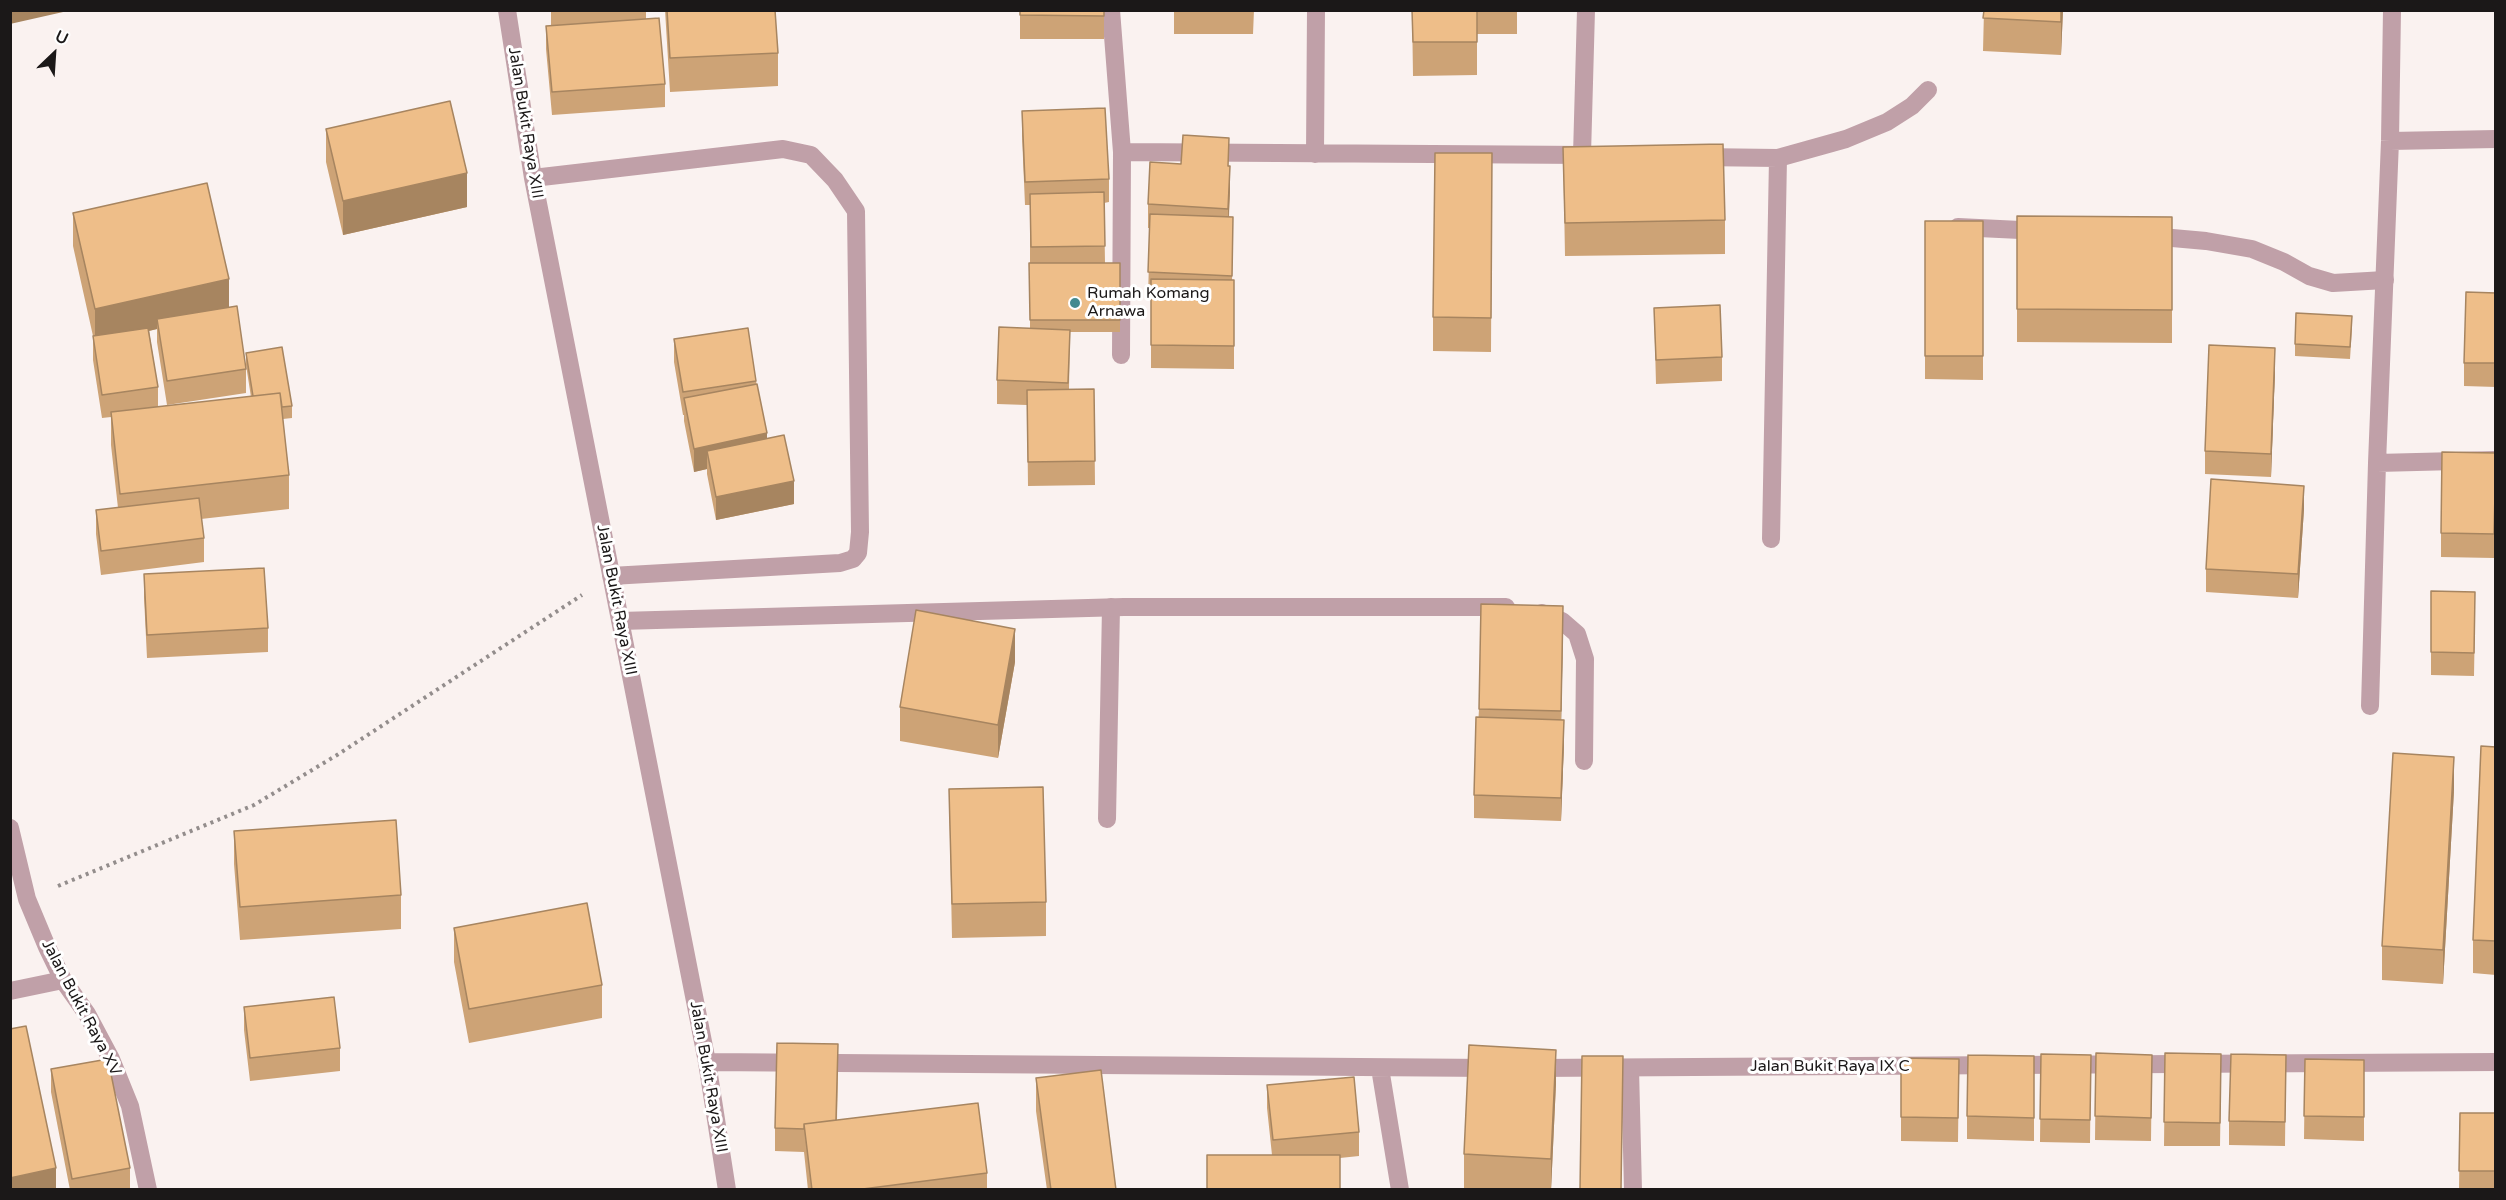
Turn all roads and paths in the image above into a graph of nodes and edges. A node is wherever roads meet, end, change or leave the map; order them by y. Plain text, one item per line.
1 (507, 10) edge
2 (1111, 10) edge
3 (1316, 10) edge
4 (1586, 10) edge
5 (2392, 10) edge
6 (1928, 90) dead end
7 (2496, 139) edge
8 (2390, 141) junction
9 (1122, 153) junction
10 (1315, 154) junction
11 (1582, 155) junction
12 (1605, 155) edge
13 (1686, 156) edge
14 (1778, 158) junction
15 (533, 178) junction
16 (1938, 226) edge
17 (2054, 231) edge
18 (2135, 235) edge
19 (2385, 279) junction
20 (1121, 355) dead end
21 (2496, 460) edge
22 (2377, 463) junction
23 (1771, 538) dead end
24 (611, 576) junction
25 (1111, 607) junction
26 (620, 621) junction
27 (2370, 706) dead end
28 (1584, 761) dead end
29 (1107, 819) dead end
30 (10, 828) edge
31 (27, 899) junction
32 (63, 980) junction
33 (10, 991) edge
34 (707, 1062) junction
35 (2496, 1062) edge
36 (1380, 1068) junction
37 (1630, 1068) junction
38 (148, 1190) edge
39 (727, 1190) edge
40 (1400, 1190) edge
41 (1633, 1190) edge

1 - 15 street, Jalan Bukit Raya XIII
2 - 9 street
3 - 10 street
4 - 11 street
5 - 8 street
6 - 14 street
7 - 8 street
8 - 19 street
9 - 10 street
9 - 20 street
10 - 11 street
11 - 12 street
13 - 14 street
14 - 23 street
15 - 24 street, Jalan Bukit Raya XIII
15 - 24 street
16 - 17 street
18 - 19 street
19 - 22 street
21 - 22 street
22 - 27 street
24 - 26 street, Jalan Bukit Raya XIII
24 - 31 path
25 - 26 street
25 - 28 street
25 - 29 street
26 - 34 street, Jalan Bukit Raya XIII
30 - 31 street, Jalan Bukit Raya XV
31 - 32 street, Jalan Bukit Raya XV
32 - 33 street
32 - 38 street, Jalan Bukit Raya XV
34 - 36 street, Jalan Bukit Raya IX C
34 - 39 street, Jalan Bukit Raya XIII
35 - 37 street, Jalan Bukit Raya IX C
36 - 37 street, Jalan Bukit Raya IX C
36 - 40 street
37 - 41 street

